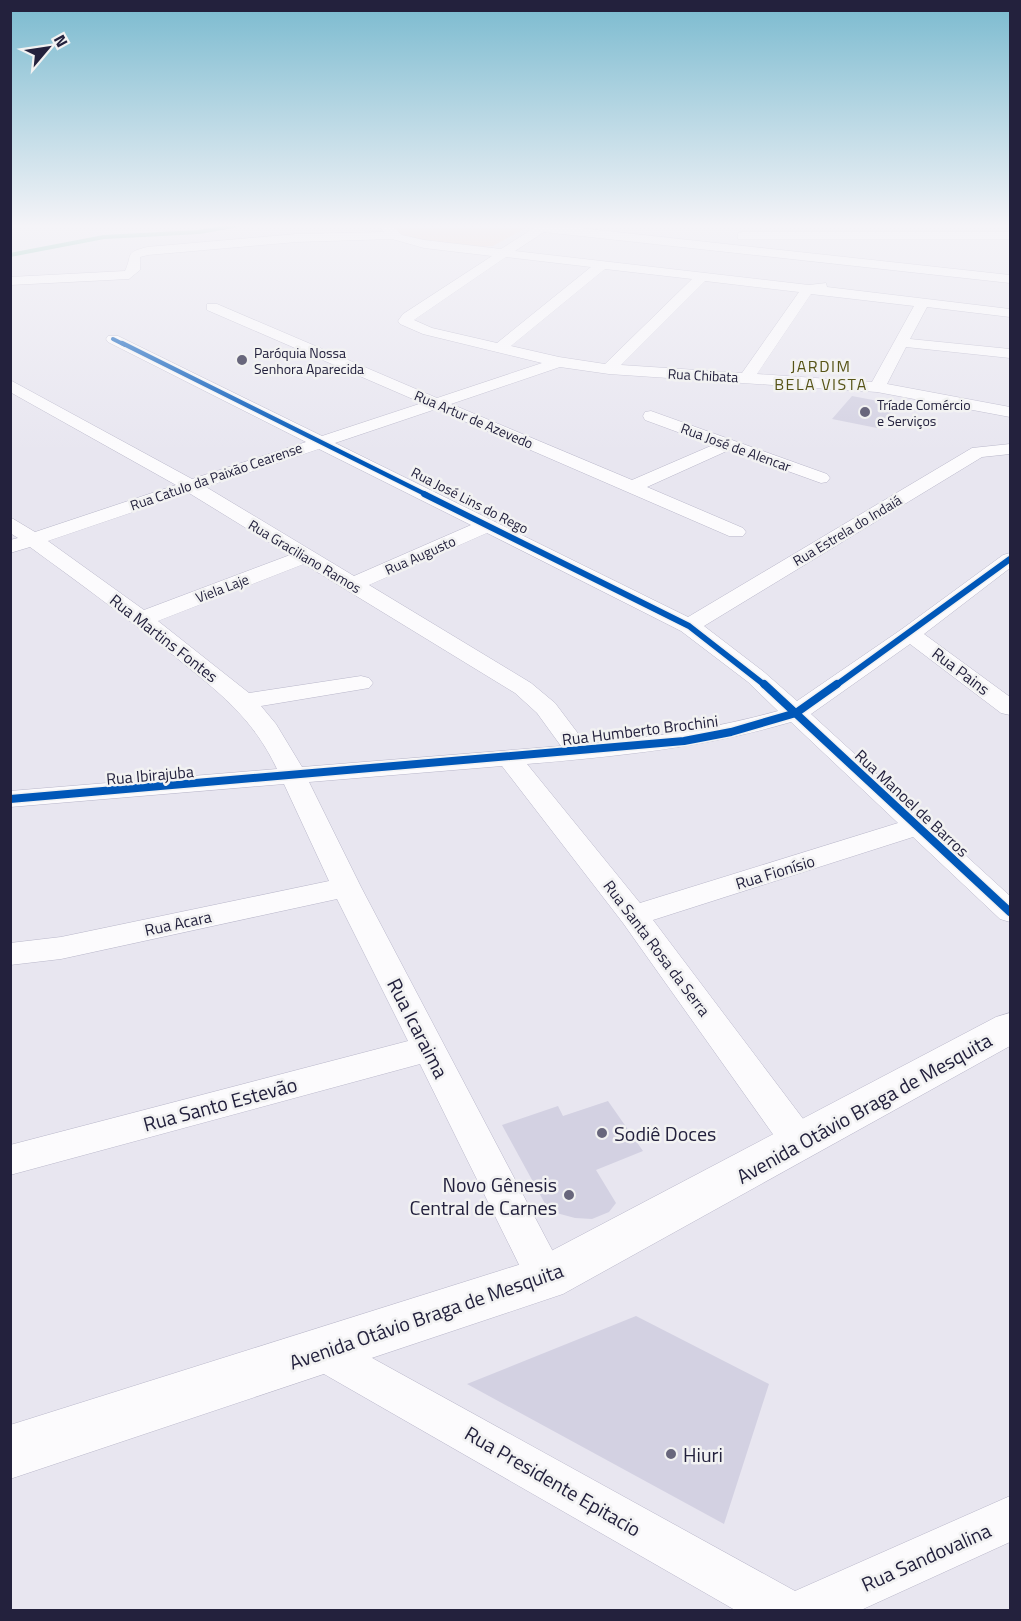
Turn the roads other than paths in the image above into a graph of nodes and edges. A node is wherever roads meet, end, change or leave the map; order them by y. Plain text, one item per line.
1 (432, 301) edge
2 (558, 301) edge
3 (678, 301) edge
4 (800, 301) edge
5 (901, 301) edge
6 (922, 303) junction
7 (212, 307) dead end
8 (1011, 313) edge
9 (113, 339) dead end
10 (902, 342) junction
11 (501, 347) junction
12 (1011, 354) edge
13 (559, 362) junction
14 (609, 369) junction
15 (747, 377) junction
16 (10, 385) edge
17 (878, 387) junction
18 (437, 402) junction
19 (1011, 412) edge
20 (651, 416) dead end
21 (322, 441) junction
22 (729, 444) junction
23 (1011, 450) edge
24 (821, 478) dead end
25 (189, 485) junction
26 (632, 487) junction
27 (10, 523) edge
28 (488, 525) junction
29 (736, 532) dead end
30 (33, 540) junction
31 (10, 547) edge
32 (303, 556) junction
33 (1007, 566) edge
34 (352, 585) junction
35 (142, 619) junction
36 (689, 626) junction
37 (910, 634) junction
38 (362, 683) dead end
39 (244, 701) junction
40 (1011, 708) edge
41 (796, 713) junction
42 (579, 752) junction
43 (509, 758) junction
44 (292, 777) junction
45 (10, 799) edge
46 (916, 827) junction
47 (346, 887) junction
48 (1011, 912) edge
49 (634, 916) junction
50 (10, 954) edge
51 (1011, 1028) edge
52 (429, 1049) junction
53 (800, 1143) junction
54 (10, 1160) edge
55 (546, 1278) junction
56 (324, 1352) junction
57 (10, 1452) edge
58 (1011, 1519) edge
59 (781, 1611) edge
60 (808, 1611) edge

1 - 11 street, Rua Chibata
2 - 11 street
3 - 14 street
4 - 15 street
5 - 6 street
6 - 8 street
6 - 10 street
7 - 18 street, Rua Artur de Azevedo
9 - 21 street, Rua José Lins do Rego
10 - 12 street
10 - 17 street
11 - 13 street, Rua Chibata
13 - 14 street, Rua Chibata
13 - 18 street, Rua Catulo da Paixão Cearense
14 - 15 street, Rua Chibata
15 - 17 street, Rua Chibata
16 - 25 street, Rua Graciliano Ramos
17 - 19 street, Rua Chibata
18 - 21 street, Rua Catulo da Paixão Cearense
18 - 26 street, Rua Artur de Azevedo
20 - 22 street, Rua José de Alencar
21 - 25 street, Rua Catulo da Paixão Cearense
21 - 28 street, Rua José Lins do Rego
22 - 24 street, Rua José de Alencar
22 - 26 street
23 - 36 street, Rua Estrela do Indaiá
25 - 30 street, Rua Catulo da Paixão Cearense
25 - 32 street, Rua Graciliano Ramos
26 - 29 street, Rua Artur de Azevedo
27 - 30 street, Rua Martins Fontes
28 - 34 street, Rua Augusto
28 - 36 street, Rua José Lins do Rego
30 - 31 street, Rua Catulo da Paixão Cearense
30 - 35 street, Rua Martins Fontes
32 - 34 street, Rua Graciliano Ramos
32 - 35 street, Viela Laje
33 - 37 street, Rua Humberto Brochini
34 - 42 street, Rua Graciliano Ramos
35 - 39 street, Rua Martins Fontes
36 - 41 street, Rua José Lins do Rego
37 - 40 street, Rua Pains
37 - 41 street, Rua Humberto Brochini
38 - 39 street
39 - 44 street, Rua Martins Fontes
41 - 42 street, Rua Humberto Brochini
41 - 46 street, Rua Manoel de Barros
42 - 43 street, Rua Humberto Brochini
43 - 44 street, Rua Humberto Brochini
43 - 49 street, Rua Santa Rosa da Serra
44 - 45 street, Rua Ibirajuba
44 - 47 street, Rua Icaraima
46 - 48 street, Rua Manoel de Barros
46 - 49 street, Rua Fionísio
47 - 50 street, Rua Acara
47 - 52 street, Rua Icaraima
49 - 53 street, Rua Santa Rosa da Serra
51 - 53 main road, Avenida Otávio Braga de Mesquita
52 - 54 street, Rua Santo Estevão
52 - 55 street, Rua Icaraima
53 - 55 main road, Avenida Otávio Braga de Mesquita
55 - 56 main road, Avenida Otávio Braga de Mesquita
56 - 57 main road, Avenida Otávio Braga de Mesquita
56 - 59 street, Rua Presidente Epitacio
58 - 60 street, Rua Sandovalina

